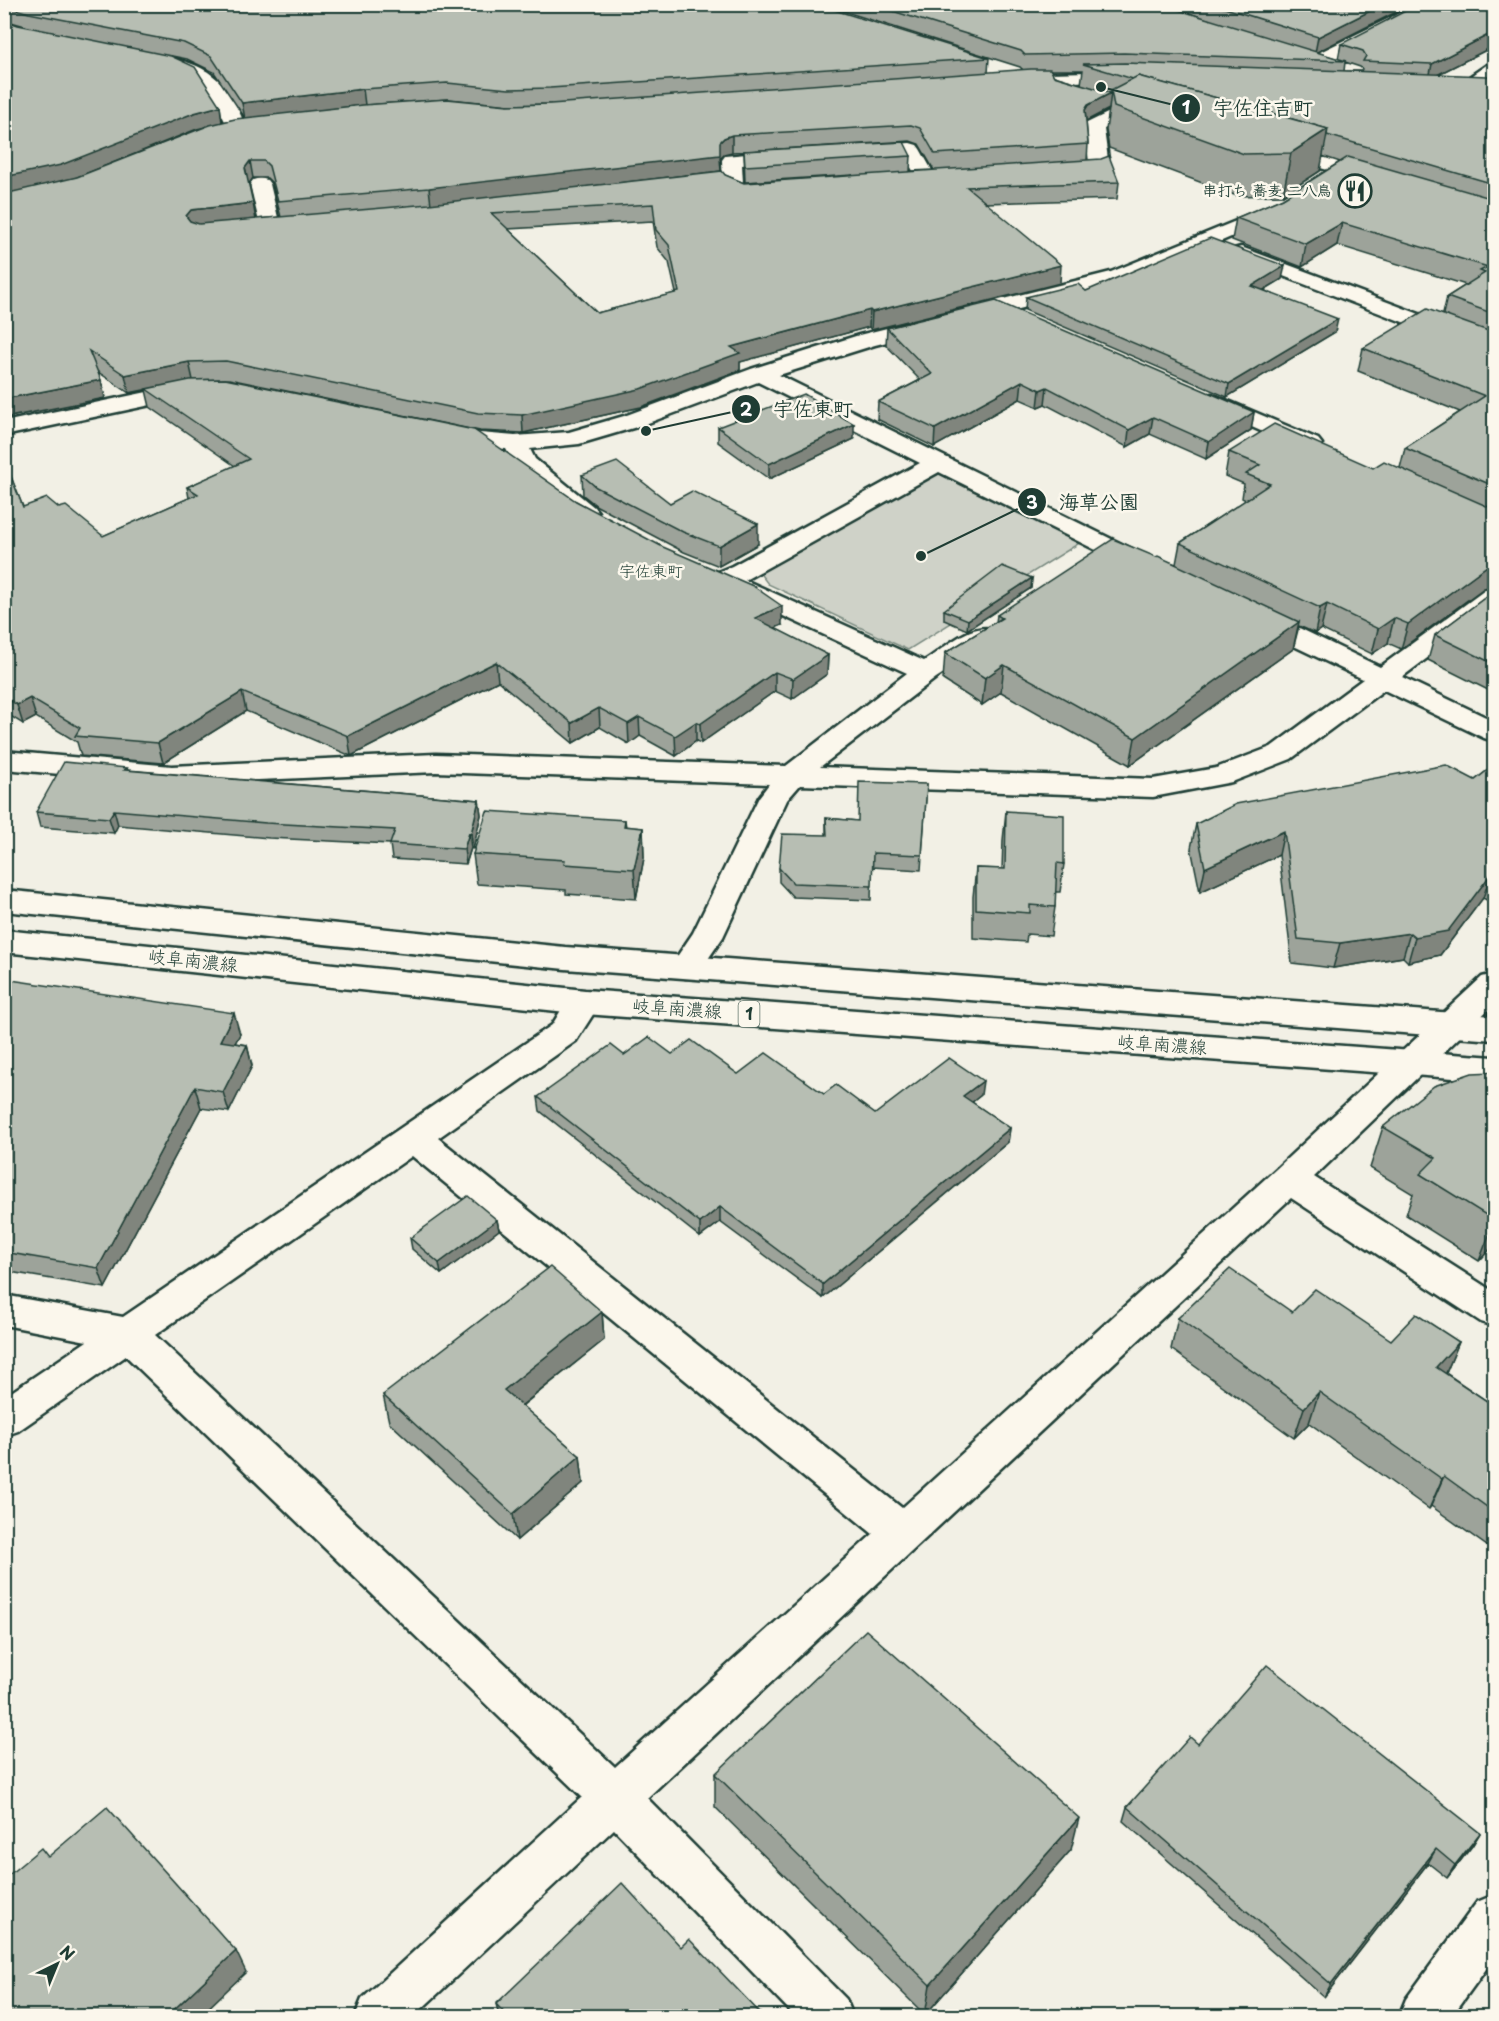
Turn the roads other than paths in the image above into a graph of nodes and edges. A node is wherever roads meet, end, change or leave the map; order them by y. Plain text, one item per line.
1 (1433, 4) edge
2 (136, 56) edge
3 (1344, 70) edge
4 (1487, 72) edge
5 (994, 74) edge
6 (1145, 76) edge
7 (1029, 78) junction
8 (1442, 87) edge
9 (1462, 88) junction
10 (1494, 89) edge
11 (1086, 94) edge
12 (1109, 101) edge
13 (1132, 107) junction
14 (1154, 114) edge
15 (260, 124) edge
16 (237, 127) junction
17 (216, 132) edge
18 (1265, 146) edge
19 (839, 153) edge
20 (803, 155) edge
21 (1342, 168) junction
22 (1049, 171) edge
23 (733, 178) junction
24 (949, 178) edge
25 (927, 179) junction
26 (709, 180) edge
27 (1325, 180) edge
28 (904, 181) edge
29 (260, 184) edge
30 (1397, 184) edge
31 (790, 188) edge
32 (1289, 202) edge
33 (293, 224) edge
34 (270, 226) junction
35 (247, 228) edge
36 (1207, 240) junction
37 (998, 308) junction
38 (1030, 322) edge
39 (1494, 350) edge
40 (759, 374) junction
41 (217, 388) edge
42 (1192, 393) edge
43 (422, 428) edge
44 (4, 429) edge
45 (515, 443) junction
46 (1333, 454) edge
47 (938, 463) junction
48 (606, 523) edge
49 (1112, 549) junction
50 (1084, 568) edge
51 (1164, 574) edge
52 (1494, 596) edge
53 (1238, 609) edge
54 (1000, 623) edge
55 (926, 672) junction
56 (1385, 678) junction
57 (1494, 732) edge
58 (4, 760) edge
59 (793, 775) junction
60 (4, 900) edge
61 (4, 942) edge
62 (686, 967) junction
63 (1494, 985) edge
64 (585, 1002) junction
65 (1451, 1025) junction
66 (1494, 1028) edge
67 (1410, 1063) junction
68 (1494, 1069) edge
69 (414, 1138) junction
70 (1289, 1179) junction
71 (4, 1310) edge
72 (1494, 1311) edge
73 (128, 1333) junction
74 (4, 1419) edge
75 (903, 1533) junction
76 (615, 1797) junction
77 (1494, 1919) edge
78 (379, 2016) edge
79 (830, 2016) edge
80 (1423, 2016) edge

1 - 3 street
2 - 16 street
4 - 9 street
5 - 7 street
6 - 7 street
7 - 11 street
8 - 9 street
9 - 10 street
12 - 13 street
13 - 14 street
13 - 22 street
15 - 16 street
16 - 17 street
18 - 21 street
19 - 25 street
20 - 23 street
21 - 27 street
21 - 30 street
23 - 26 street
23 - 31 street
24 - 25 street
25 - 28 street
29 - 34 street
32 - 36 street
33 - 34 street
34 - 35 street
36 - 37 street
36 - 39 street
37 - 38 street
37 - 40 street
40 - 45 street
40 - 47 street
41 - 44 street
42 - 46 street
43 - 45 street
45 - 48 street
47 - 49 street
47 - 55 street
49 - 50 street
49 - 51 street
52 - 56 street
53 - 56 street
54 - 55 street
55 - 59 street
56 - 57 street
56 - 59 street
58 - 59 street
59 - 62 street
60 - 62 street
61 - 64 street, 岐阜南濃線 / 1
62 - 65 street
63 - 65 street
64 - 67 street, 岐阜南濃線 / 1
64 - 69 street
65 - 66 street
65 - 67 street
67 - 68 street, 岐阜南濃線 / 1
67 - 70 street
69 - 73 street
69 - 75 street
70 - 72 street
70 - 75 street
71 - 73 street
73 - 74 street
73 - 76 street
75 - 76 street
76 - 78 street
76 - 79 street
77 - 80 street

